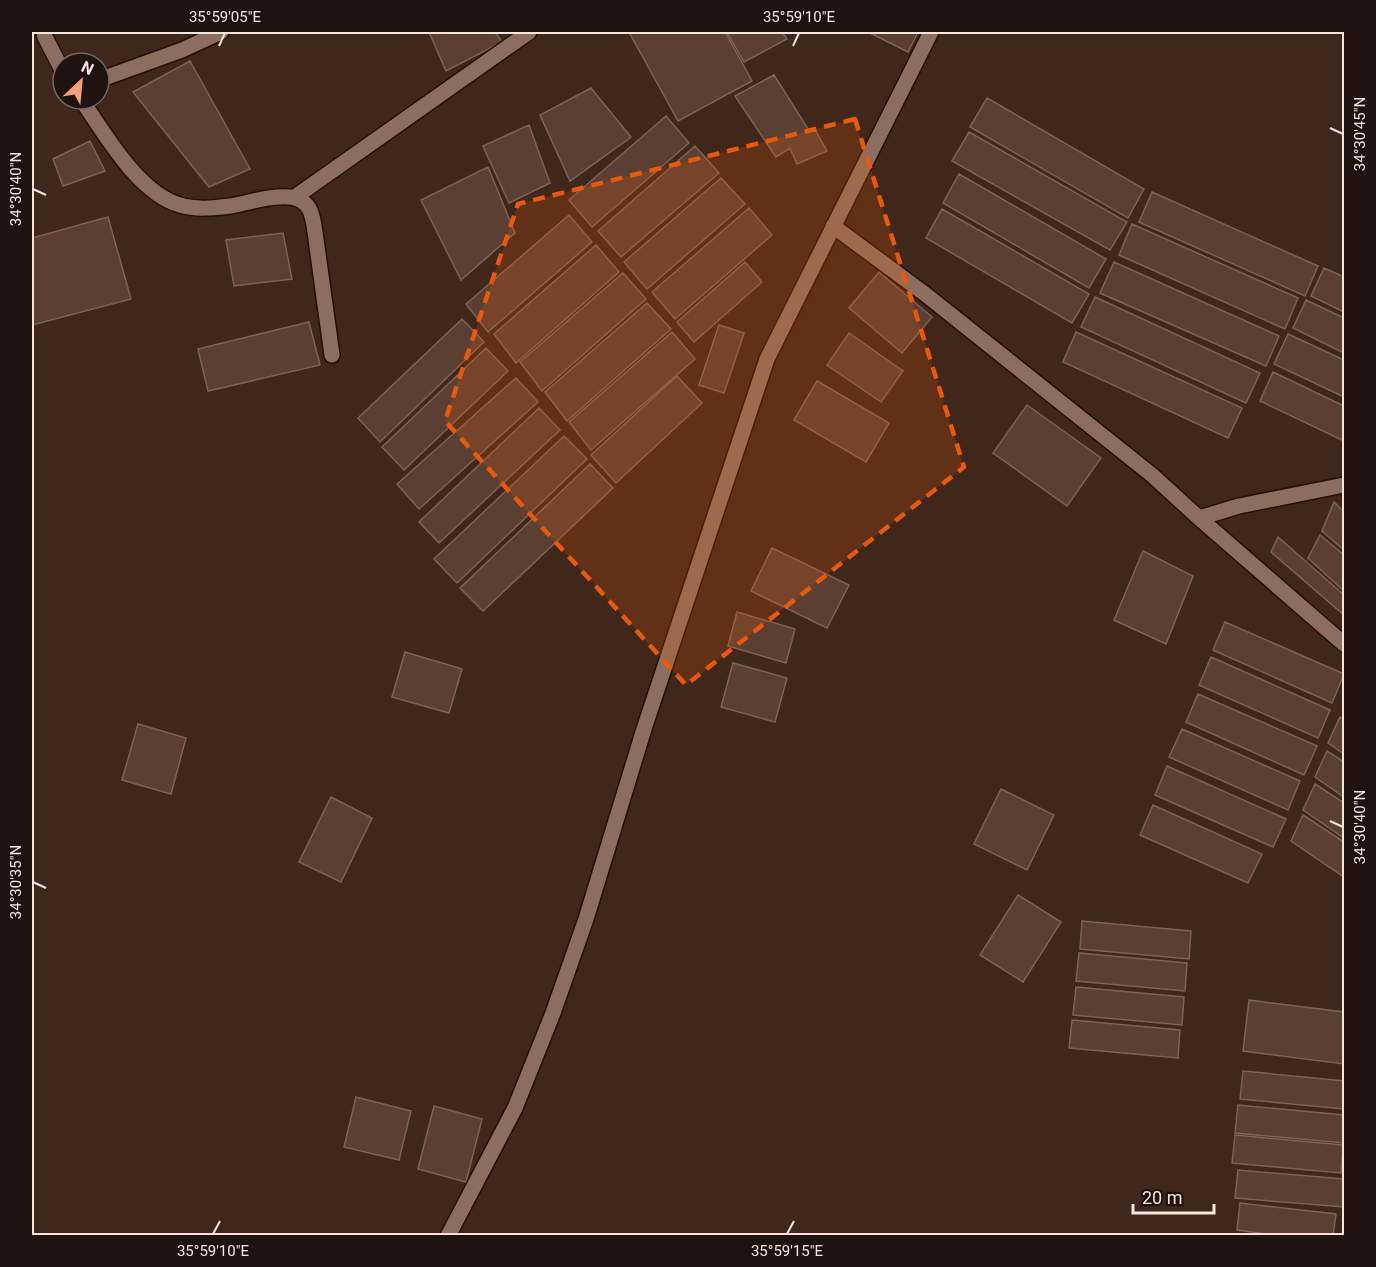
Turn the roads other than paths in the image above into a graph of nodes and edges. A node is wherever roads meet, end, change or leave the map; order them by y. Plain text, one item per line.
1 (44, 32) edge
2 (221, 32) edge
3 (529, 32) edge
4 (931, 32) edge
5 (52, 51) edge
6 (111, 76) edge
7 (89, 111) edge
8 (295, 197) junction
9 (834, 226) junction
10 (332, 355) dead end
11 (1344, 485) edge
12 (1199, 518) junction
13 (1344, 644) edge
14 (448, 1236) edge

1 - 5 street
2 - 6 street
3 - 8 street
4 - 9 street
7 - 8 street
8 - 10 street
9 - 12 street
9 - 14 street
11 - 12 street
12 - 13 street

